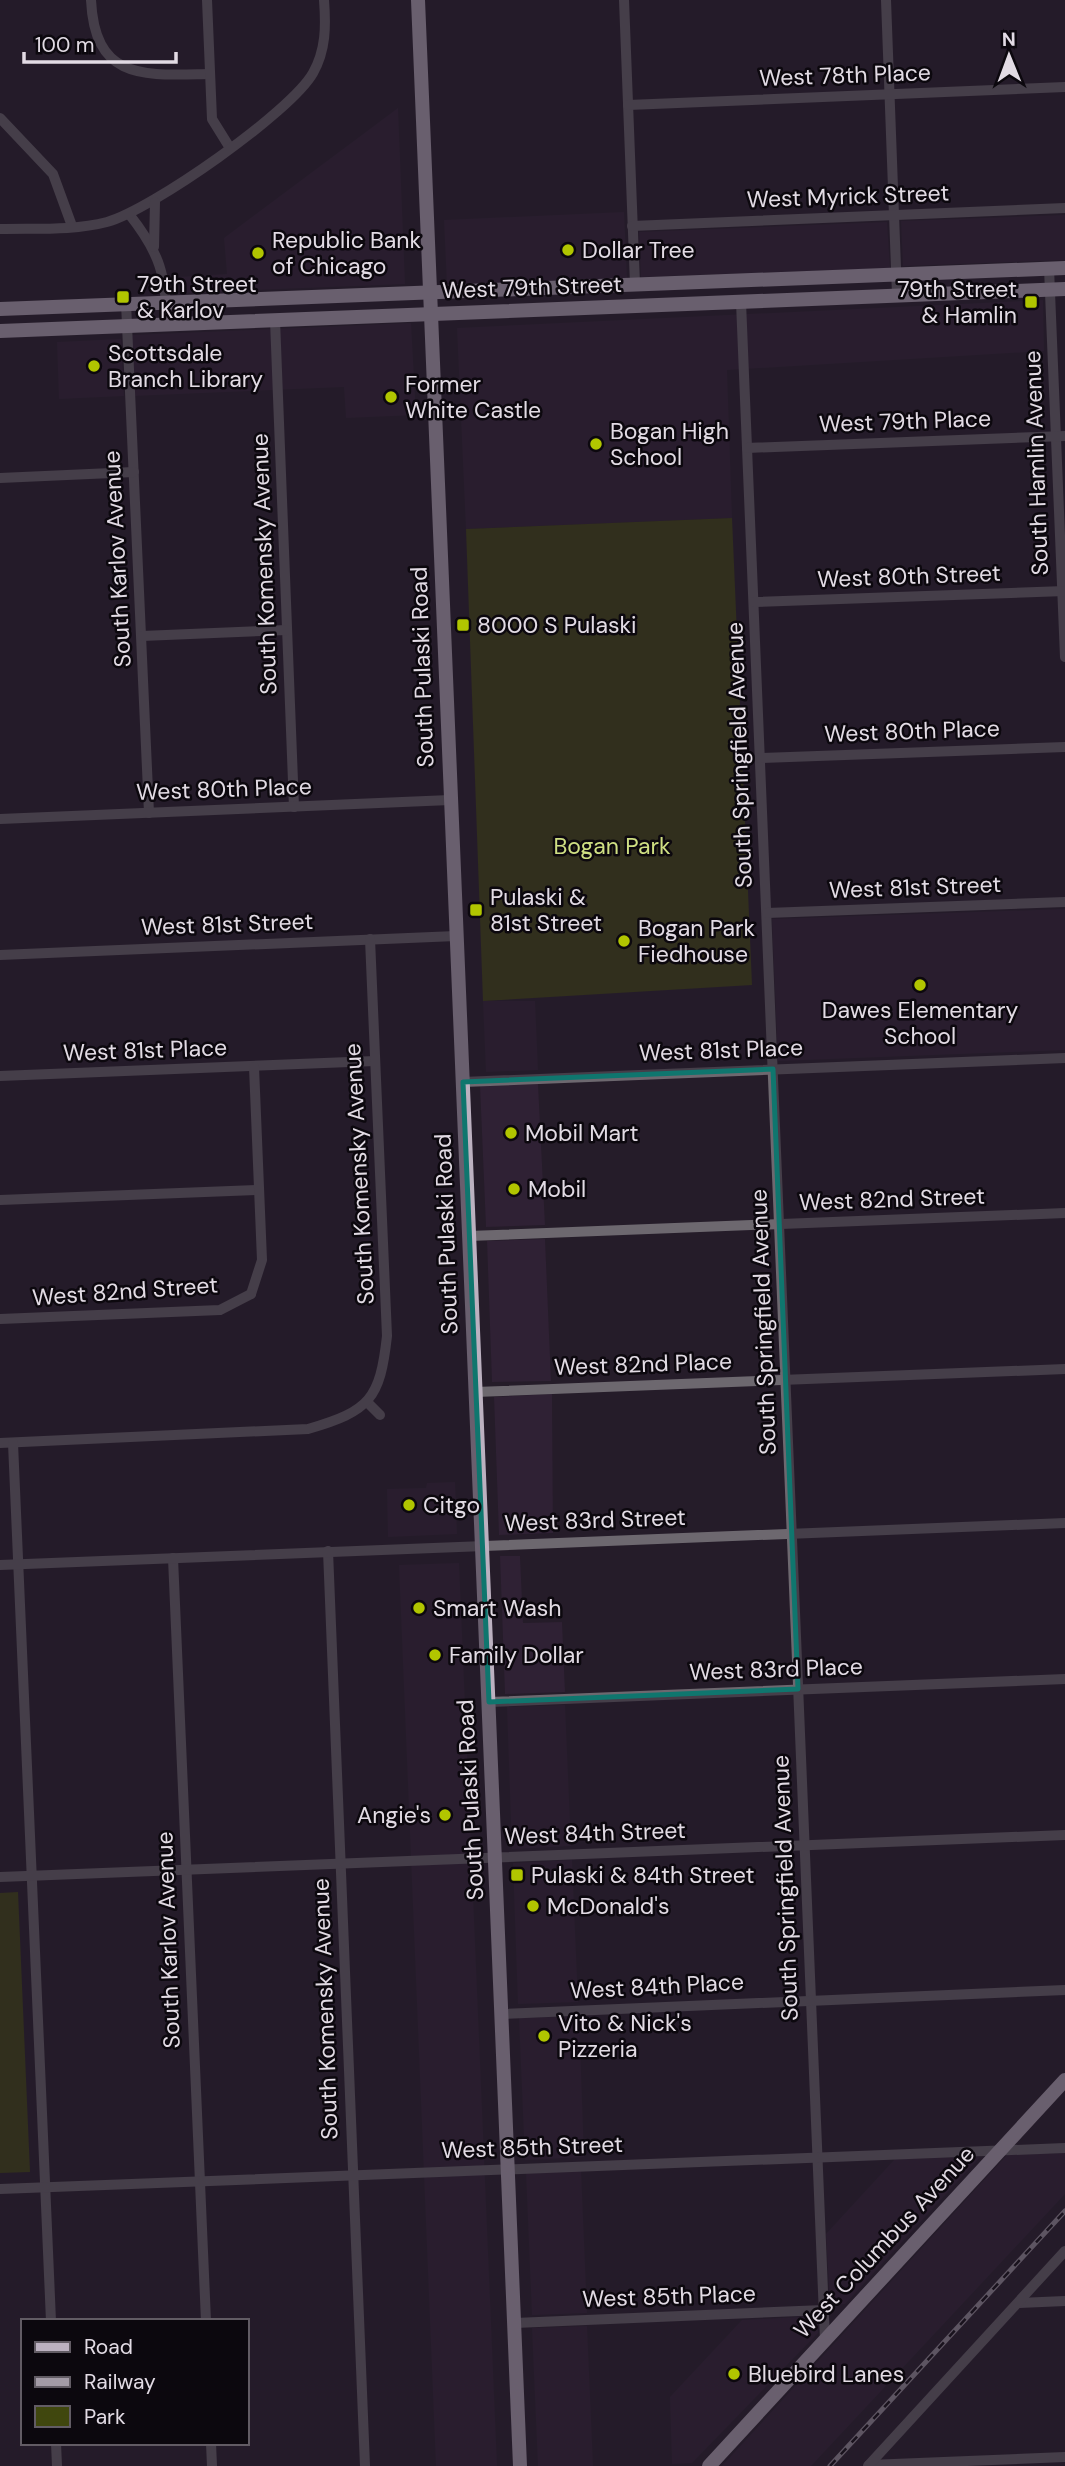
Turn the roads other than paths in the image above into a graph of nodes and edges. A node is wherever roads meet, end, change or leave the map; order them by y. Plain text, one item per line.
1 (91, 0) edge
2 (207, 0) edge
3 (324, 0) edge
4 (418, 0) edge
5 (624, 0) edge
6 (886, 0) edge
7 (210, 74) junction
8 (1065, 87) edge
9 (889, 94) junction
10 (628, 105) junction
11 (0, 118) edge
12 (230, 148) junction
13 (155, 202) junction
14 (1065, 208) edge
15 (130, 214) junction
16 (894, 214) junction
17 (72, 226) junction
18 (632, 226) junction
19 (0, 229) edge
20 (154, 247) junction
21 (1049, 268) junction
22 (1065, 268) edge
23 (896, 274) junction
24 (635, 284) junction
25 (1050, 289) junction
26 (1065, 289) edge
27 (430, 291) junction
28 (897, 295) junction
29 (166, 301) junction
30 (741, 302) junction
31 (126, 303) junction
32 (0, 309) edge
33 (431, 313) junction
34 (275, 320) junction
35 (167, 324) junction
36 (127, 326) junction
37 (0, 331) edge
38 (1060, 436) edge
39 (747, 448) junction
40 (134, 472) junction
41 (0, 478) edge
42 (1064, 591) edge
43 (754, 602) junction
44 (288, 630) junction
45 (142, 636) junction
46 (1065, 657) edge
47 (1065, 747) edge
48 (760, 758) junction
49 (450, 800) junction
50 (294, 807) junction
51 (149, 813) junction
52 (0, 819) edge
53 (1065, 902) edge
54 (767, 913) junction
55 (456, 936) junction
56 (370, 939) junction
57 (0, 955) edge
58 (1065, 1058) edge
59 (375, 1061) junction
60 (254, 1067) junction
61 (773, 1069) junction
62 (0, 1076) edge
63 (463, 1082) junction
64 (259, 1190) junction
65 (0, 1200) edge
66 (1065, 1213) edge
67 (780, 1224) junction
68 (469, 1236) junction
69 (0, 1320) edge
70 (1065, 1369) edge
71 (786, 1379) junction
72 (475, 1392) junction
73 (368, 1402) junction
74 (380, 1415) dead end
75 (0, 1443) edge
76 (13, 1443) junction
77 (1065, 1523) edge
78 (793, 1533) junction
79 (482, 1545) junction
80 (328, 1551) junction
81 (173, 1558) junction
82 (18, 1564) junction
83 (0, 1565) edge
84 (1065, 1679) edge
85 (798, 1689) junction
86 (489, 1702) junction
87 (1065, 1835) edge
88 (804, 1845) junction
89 (496, 1858) junction
90 (340, 1864) junction
91 (186, 1869) junction
92 (32, 1876) junction
93 (0, 1877) edge
94 (1065, 1990) edge
95 (811, 2001) junction
96 (502, 2014) junction
97 (1065, 2080) edge
98 (1065, 2148) edge
99 (999, 2151) junction
100 (818, 2157) junction
101 (510, 2168) junction
102 (353, 2175) junction
103 (199, 2181) junction
104 (45, 2187) junction
105 (0, 2189) edge
106 (1065, 2251) edge
107 (1065, 2301) edge
108 (1019, 2303) junction
109 (824, 2310) junction
110 (51, 2319) edge
111 (206, 2319) edge
112 (515, 2323) junction
113 (825, 2340) junction
114 (56, 2445) edge
115 (211, 2445) edge
116 (1065, 2457) edge
117 (868, 2465) edge
118 (57, 2466) edge
119 (212, 2466) edge
120 (365, 2466) edge
121 (520, 2466) edge
122 (709, 2466) edge

1 - 7 street
2 - 7 street
3 - 12 street
4 - 27 main road, South Pulaski Road
5 - 10 street
6 - 9 street
7 - 12 street
8 - 9 street, West 78th Place
9 - 10 street, West 78th Place
9 - 16 street
10 - 18 street
11 - 17 street
12 - 13 street
13 - 15 street
13 - 20 street
14 - 16 street, West Myrick Street
15 - 17 street
15 - 20 street
16 - 18 street, West Myrick Street
16 - 23 street
17 - 19 street
18 - 24 street
20 - 29 street
21 - 22 main road, West 79th Street
21 - 23 main road, West 79th Street
21 - 25 street, South Hamlin Avenue
23 - 24 main road, West 79th Street
23 - 28 street
24 - 27 main road, West 79th Street
25 - 26 main road, West 79th Street
25 - 28 main road, West 79th Street
25 - 38 street, South Hamlin Avenue
27 - 29 main road, West 79th Street
27 - 33 main road, South Pulaski Road
28 - 30 main road, West 79th Street
29 - 31 main road, West 79th Street
29 - 35 street
30 - 33 main road, West 79th Street
30 - 39 street, South Springfield Avenue
31 - 32 main road, West 79th Street
31 - 36 street, South Karlov Avenue
33 - 34 main road, West 79th Street
33 - 49 main road, South Pulaski Road
34 - 35 main road, West 79th Street
34 - 44 street, South Komensky Avenue
35 - 36 main road, West 79th Street
36 - 37 main road, West 79th Street
36 - 40 street, South Karlov Avenue
38 - 39 street, West 79th Place
38 - 42 street, South Hamlin Avenue
39 - 43 street, South Springfield Avenue
40 - 41 street
40 - 45 street, South Karlov Avenue
42 - 43 street, West 80th Street
42 - 46 street, South Hamlin Avenue
43 - 48 street, South Springfield Avenue
44 - 45 street
44 - 50 street, South Komensky Avenue
45 - 51 street, South Karlov Avenue
47 - 48 street, West 80th Place
48 - 54 street, South Springfield Avenue
49 - 50 street, West 80th Place
49 - 55 main road, South Pulaski Road
50 - 51 street, West 80th Place
51 - 52 street, West 80th Place
53 - 54 street, West 81st Street
54 - 61 street, South Springfield Avenue
55 - 56 street, West 81st Street
55 - 63 main road, South Pulaski Road
56 - 57 street, West 81st Street
56 - 59 street, South Komensky Avenue
58 - 61 street, West 81st Place
59 - 60 street, West 81st Place
59 - 73 street, South Komensky Avenue
60 - 62 street, West 81st Place
60 - 64 street
61 - 63 street, West 81st Place
61 - 67 street, South Springfield Avenue
63 - 68 main road, South Pulaski Road
64 - 65 street
64 - 69 street, West 82nd Street
66 - 67 street, West 82nd Street
67 - 68 street, West 82nd Street
67 - 71 street, South Springfield Avenue
68 - 72 main road, South Pulaski Road
70 - 71 street, West 82nd Place
71 - 72 street, West 82nd Place
71 - 78 street, South Springfield Avenue
72 - 79 main road, South Pulaski Road
73 - 74 street
73 - 76 street
75 - 76 street
76 - 82 street
77 - 78 street, West 83rd Street
78 - 79 street, West 83rd Street
78 - 85 street, South Springfield Avenue
79 - 80 street, West 83rd Street
79 - 86 main road, South Pulaski Road
80 - 81 street, West 83rd Street
80 - 90 street, South Komensky Avenue
81 - 82 street, West 83rd Street
81 - 91 street, South Karlov Avenue
82 - 83 street, West 83rd Street
82 - 92 street
84 - 85 street, West 83rd Place
85 - 86 street, West 83rd Place
85 - 88 street, South Springfield Avenue
86 - 89 main road, South Pulaski Road
87 - 88 street, West 84th Street
88 - 89 street, West 84th Street
88 - 95 street, South Springfield Avenue
89 - 90 street, West 84th Street
89 - 96 main road, South Pulaski Road
90 - 91 street, West 84th Street
90 - 102 street, South Komensky Avenue
91 - 92 street, West 84th Street
91 - 103 street, South Karlov Avenue
92 - 93 street, West 84th Street
92 - 104 street
94 - 95 street, West 84th Place
95 - 96 street, West 84th Place
95 - 100 street, South Springfield Avenue
96 - 101 main road, South Pulaski Road
97 - 99 main road, West Columbus Avenue
98 - 99 street, West 85th Street
99 - 100 street, West 85th Street
99 - 113 main road, West Columbus Avenue
100 - 101 street, West 85th Street
100 - 109 street, South Springfield Avenue
101 - 102 street, West 85th Street
101 - 112 main road, South Pulaski Road
102 - 103 street, West 85th Street
102 - 120 street, South Komensky Avenue
103 - 104 street, West 85th Street
103 - 111 street, South Karlov Avenue
104 - 105 street, West 85th Street
104 - 110 street
106 - 108 street
107 - 108 street
108 - 117 street
109 - 112 street, West 85th Place
109 - 113 street, South Springfield Avenue
112 - 121 main road, South Pulaski Road
113 - 122 main road, West Columbus Avenue
114 - 118 street
115 - 119 street
116 - 117 street

